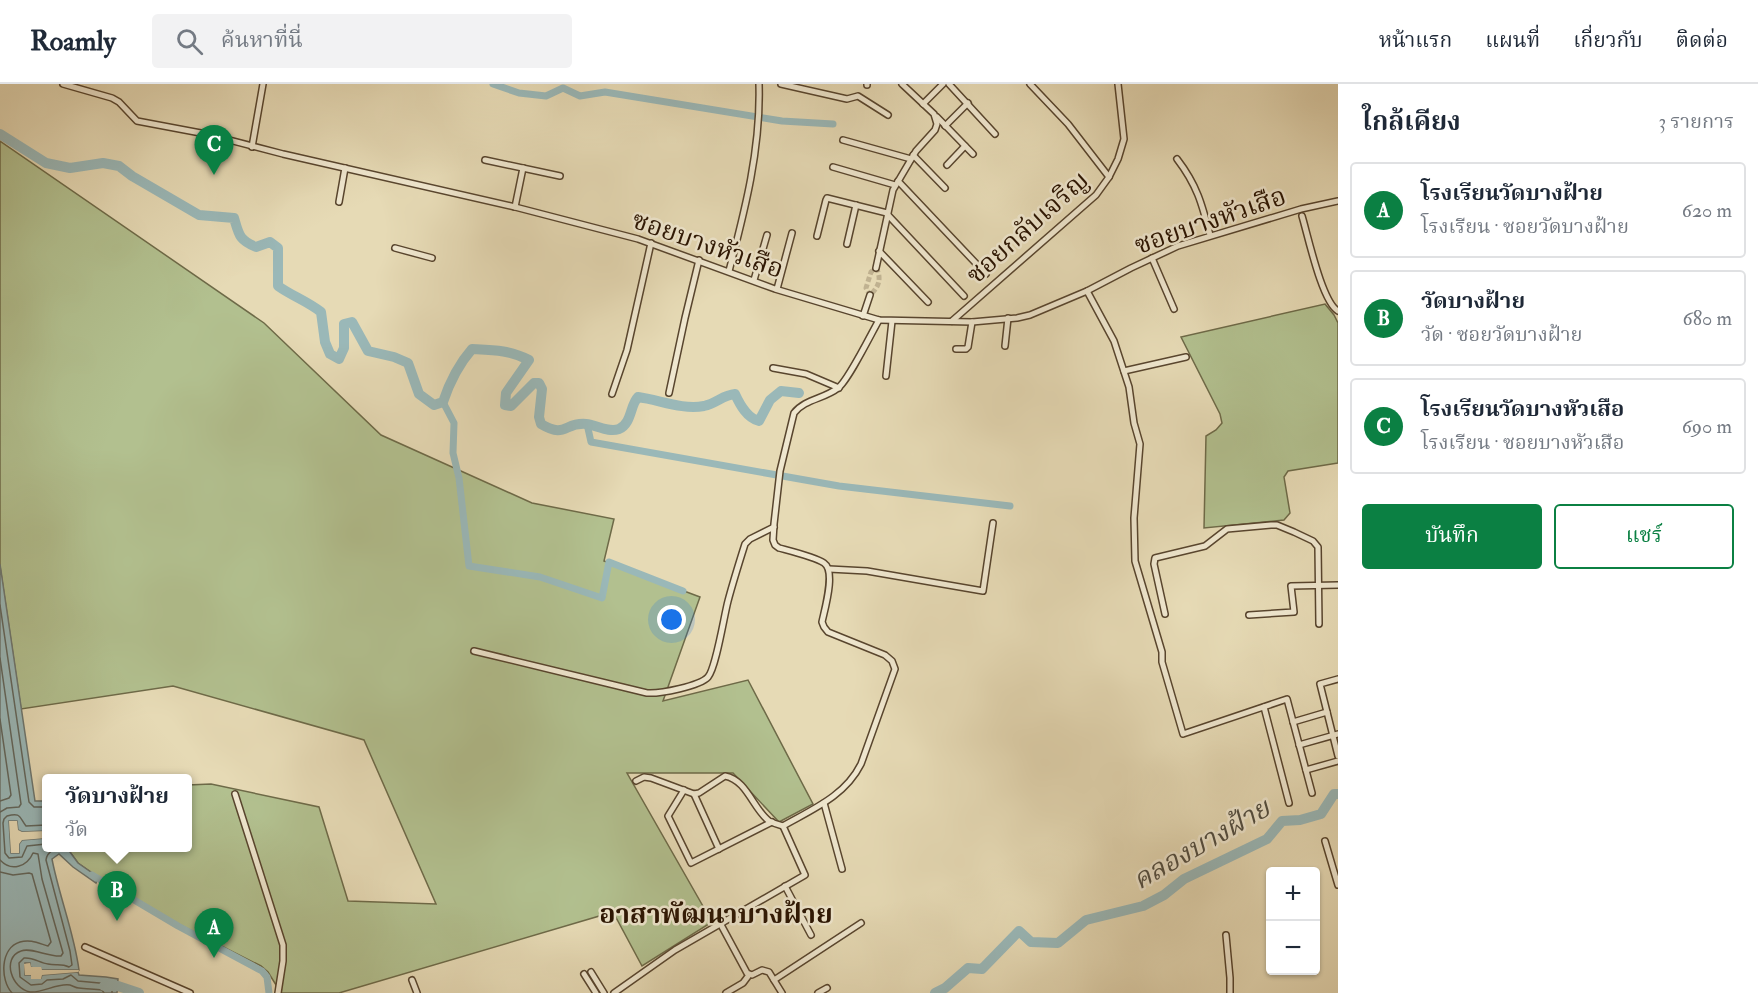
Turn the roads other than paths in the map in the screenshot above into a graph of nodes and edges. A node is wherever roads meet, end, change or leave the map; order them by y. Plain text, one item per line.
1 (63, 84) edge
2 (263, 84) edge
3 (759, 84) edge
4 (781, 84) edge
5 (902, 84) edge
6 (943, 84) edge
7 (949, 84) edge
8 (1030, 84) edge
9 (1118, 84) edge
10 (968, 103) junction
11 (923, 104) junction
12 (934, 114) junction
13 (888, 115) dead end
14 (945, 126) junction
15 (995, 134) dead end
16 (843, 140) dead end
17 (965, 146) junction
18 (252, 147) junction
19 (973, 154) dead end
20 (912, 157) junction
21 (1177, 159) dead end
22 (485, 160) dead end
23 (947, 165) dead end
24 (833, 167) dead end
25 (345, 168) junction
26 (524, 168) junction
27 (560, 176) dead end
28 (1109, 177) junction
29 (896, 183) junction
30 (945, 188) dead end
31 (1338, 201) edge
32 (339, 202) dead end
33 (856, 205) junction
34 (516, 207) junction
35 (1302, 213) junction
36 (887, 214) junction
37 (792, 233) dead end
38 (767, 235) dead end
39 (817, 236) dead end
40 (1210, 236) junction
41 (651, 243) junction
42 (847, 244) dead end
43 (395, 248) dead end
44 (879, 250) junction
45 (432, 258) dead end
46 (1152, 258) junction
47 (699, 260) junction
48 (876, 268) tunnel mouth
49 (729, 272) junction
50 (986, 274) dead end
51 (754, 280) junction
52 (777, 289) junction
53 (1087, 291) junction
54 (870, 295) dead end
55 (964, 296) dead end
56 (928, 302) dead end
57 (1174, 309) dead end
58 (1338, 311) edge
59 (863, 316) junction
60 (1008, 318) junction
61 (879, 320) junction
62 (892, 321) junction
63 (952, 321) junction
64 (972, 322) junction
65 (1005, 346) dead end
66 (956, 350) dead end
67 (1186, 357) dead end
68 (773, 368) dead end
69 (1124, 371) junction
70 (886, 376) dead end
71 (839, 388) junction
72 (669, 393) dead end
73 (612, 394) dead end
74 (993, 523) dead end
75 (774, 527) junction
76 (829, 569) junction
77 (1319, 585) junction
78 (1338, 585) edge
79 (1165, 614) dead end
80 (1249, 615) dead end
81 (1319, 624) dead end
82 (474, 651) dead end
83 (1338, 679) edge
84 (1263, 707) junction
85 (1327, 712) junction
86 (1293, 722) junction
87 (1335, 735) edge
88 (1299, 745) junction
89 (1338, 759) edge
90 (1306, 770) junction
91 (636, 781) dead end
92 (684, 790) junction
93 (1312, 793) dead end
94 (235, 794) dead end
95 (694, 794) junction
96 (824, 803) junction
97 (1289, 803) dead end
98 (772, 822) junction
99 (783, 826) junction
100 (1325, 841) dead end
101 (719, 849) junction
102 (842, 868) dead end
103 (1338, 885) edge
104 (785, 886) junction
105 (861, 922) dead end
106 (720, 923) junction
107 (811, 935) dead end
108 (1227, 935) dead end
109 (85, 947) dead end
110 (591, 972) dead end
111 (584, 974) dead end
112 (749, 975) junction
113 (412, 980) dead end
114 (774, 980) junction
115 (827, 988) dead end
116 (190, 993) edge
117 (278, 993) edge
118 (417, 993) edge
119 (596, 993) edge
120 (604, 993) edge
121 (614, 993) edge
122 (726, 993) edge
123 (782, 993) edge
124 (818, 993) edge
125 (1230, 993) edge

1 - 18 street, ซอยบางหัวเสือ
2 - 18 street
3 - 49 street
4 - 13 street
5 - 11 street
6 - 11 street
7 - 10 street
8 - 28 street
9 - 28 street, ซอยกลับเจริญ
10 - 14 street
10 - 15 street
11 - 12 street
12 - 14 street
12 - 20 street
14 - 17 street
16 - 20 street
17 - 19 street
17 - 23 street
18 - 25 street, ซอยบางหัวเสือ
20 - 29 street
20 - 30 street
21 - 40 street
22 - 26 street
24 - 29 street
25 - 32 street
25 - 34 street, ซอยบางหัวเสือ
26 - 27 street
26 - 34 street
28 - 63 street, ซอยกลับเจริญ
29 - 36 street
29 - 50 street
31 - 35 street, ซอยบางหัวเสือ
33 - 36 street
33 - 39 street
33 - 42 street
34 - 41 street, ซอยบางหัวเสือ
35 - 40 street, ซอยบางหัวเสือ
35 - 58 street
36 - 44 street
36 - 55 street
37 - 52 street
38 - 51 street
40 - 46 street, ซอยบางหัวเสือ
41 - 47 street, ซอยบางหัวเสือ
41 - 73 street
43 - 45 street
44 - 48 street
44 - 56 street
46 - 53 street, ซอยบางหัวเสือ
46 - 57 street
47 - 49 street, ซอยบางหัวเสือ
47 - 72 street
49 - 51 street, ซอยบางหัวเสือ
51 - 52 street, ซอยบางหัวเสือ
52 - 59 street, ซอยบางหัวเสือ
53 - 60 street, ซอยบางหัวเสือ
53 - 69 street
54 - 59 street
59 - 61 street, ซอยบางหัวเสือ
60 - 64 street, ซอยบางหัวเสือ
60 - 65 street
61 - 62 street, ซอยบางหัวเสือ
61 - 71 street
62 - 63 street, ซอยบางหัวเสือ
62 - 70 street
63 - 64 street, ซอยบางหัวเสือ
64 - 66 street
67 - 69 street
68 - 71 street
69 - 84 street
71 - 75 street
74 - 76 street
75 - 76 street
75 - 82 street
76 - 96 street
77 - 78 street
77 - 79 street
77 - 80 street
77 - 81 street
83 - 85 street
84 - 86 street
84 - 97 street
85 - 86 street
85 - 87 street
86 - 88 street
87 - 88 street
87 - 89 street
88 - 90 street
89 - 90 street
90 - 93 street
91 - 92 street
92 - 95 street
92 - 101 street
94 - 117 street
95 - 98 street
95 - 101 street
96 - 99 street
96 - 102 street
98 - 99 street
98 - 101 street
99 - 104 street
100 - 103 street
104 - 106 street
104 - 107 street
105 - 114 street
106 - 112 street
106 - 121 street
108 - 125 street
109 - 116 street
110 - 120 street
111 - 119 street
112 - 114 street
112 - 122 street
113 - 118 street
114 - 123 street
115 - 124 street

